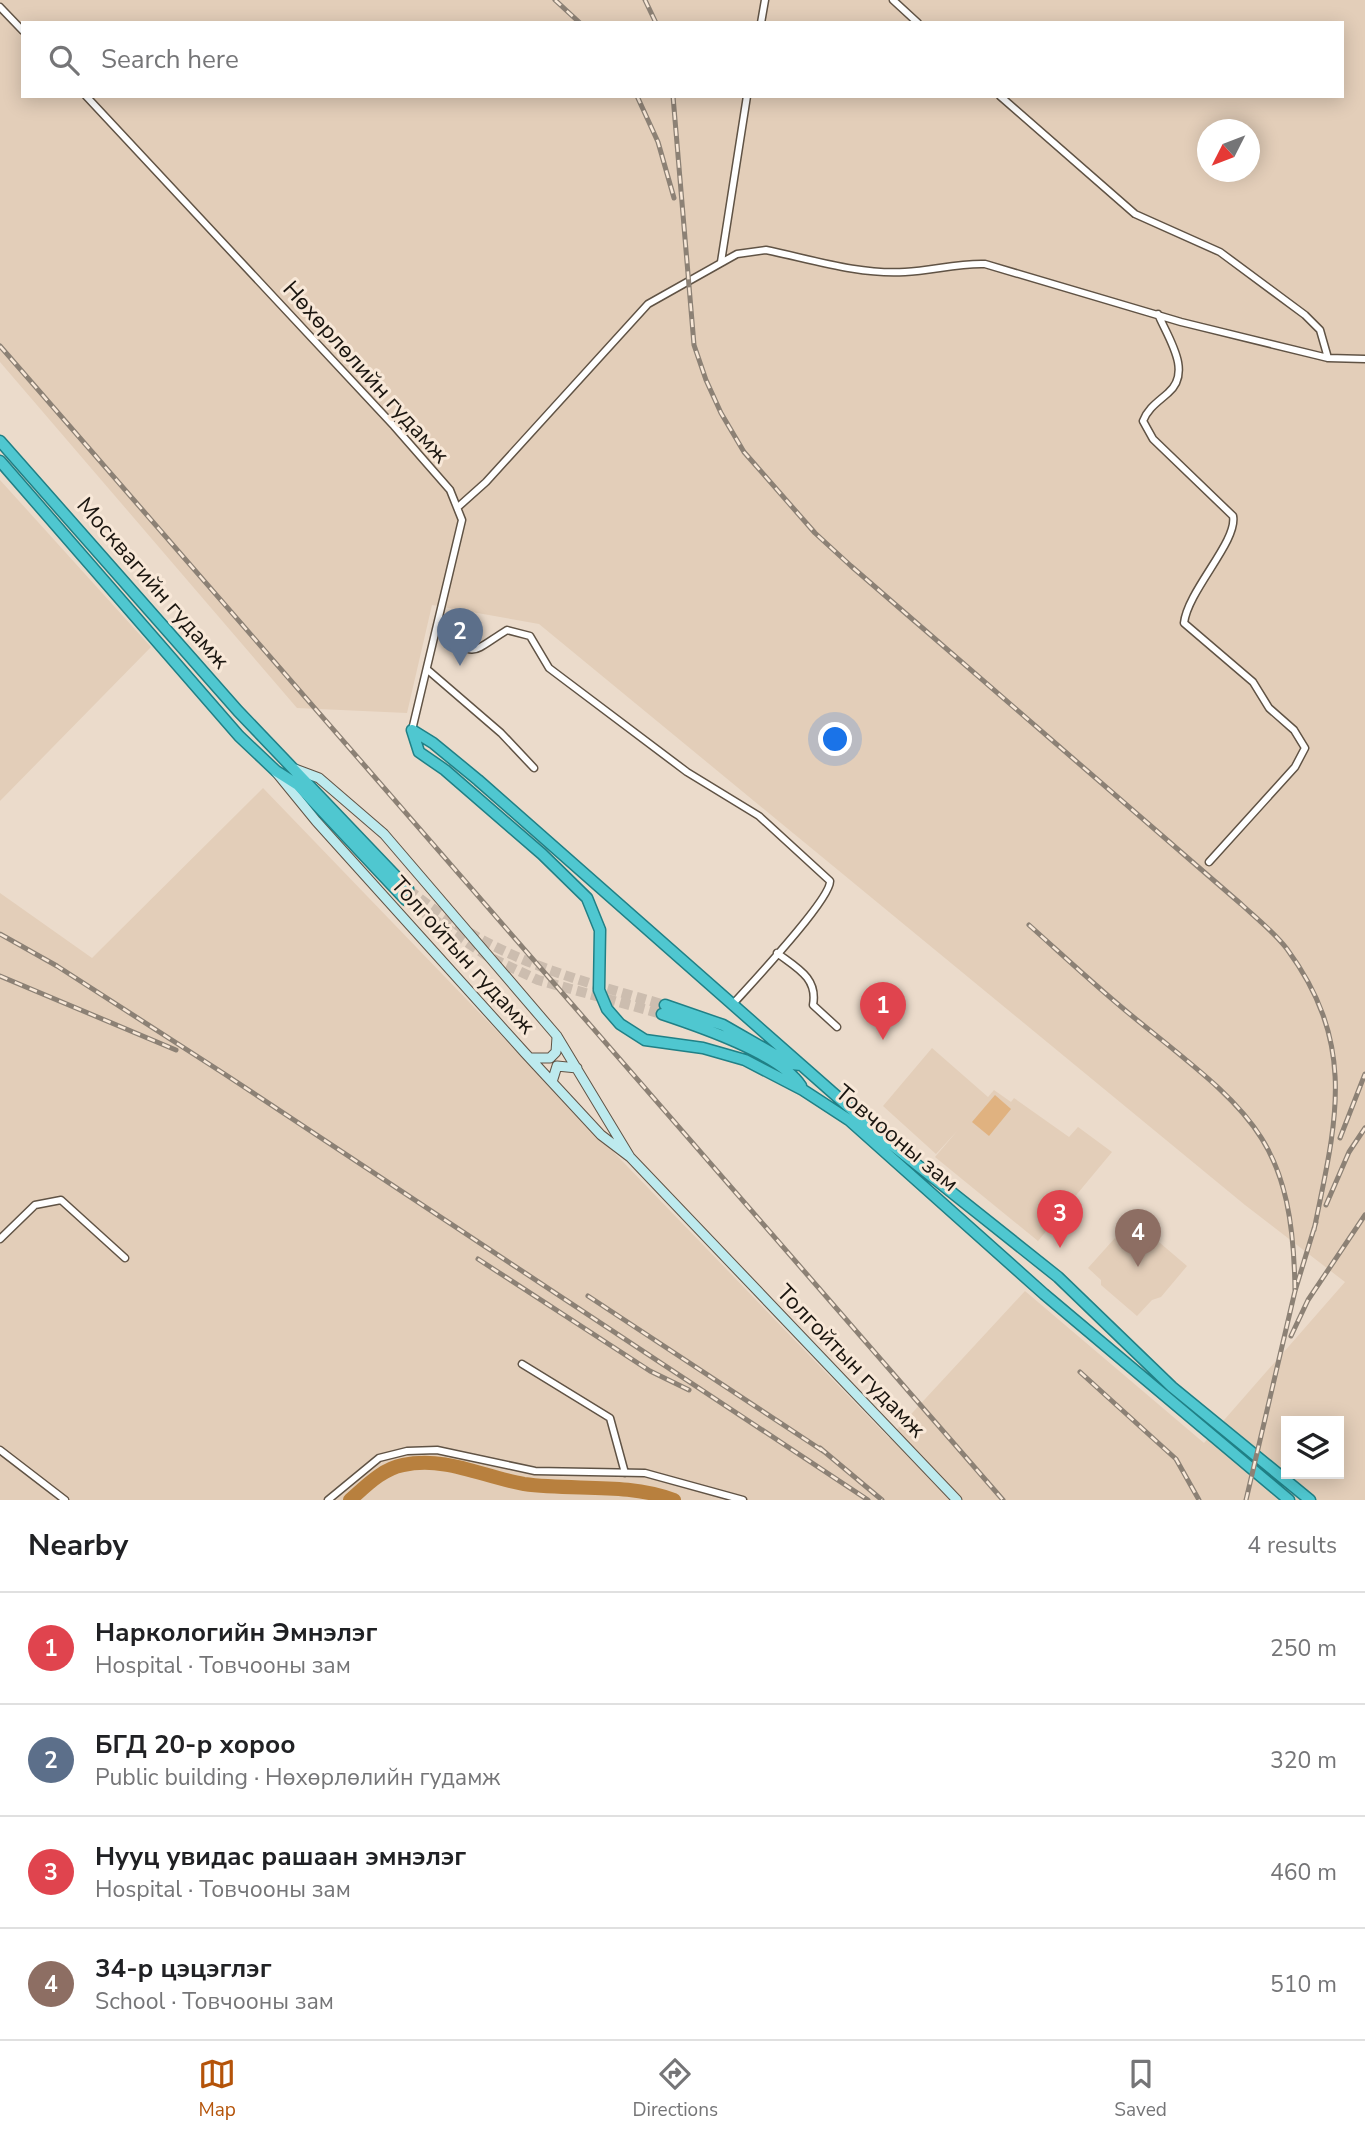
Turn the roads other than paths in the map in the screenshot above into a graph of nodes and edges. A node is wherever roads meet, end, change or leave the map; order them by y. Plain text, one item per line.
1 (765, 0) edge
2 (893, 0) edge
3 (0, 8) edge
4 (761, 21) edge
5 (916, 21) edge
6 (21, 29) edge
7 (88, 98) edge
8 (747, 98) edge
9 (1002, 98) edge
10 (721, 262) junction
11 (1158, 314) junction
12 (1328, 358) junction
13 (1365, 359) edge
14 (0, 441) edge
15 (0, 461) edge
16 (457, 507) junction
17 (437, 628) junction
18 (429, 671) junction
19 (412, 730) junction
20 (534, 768) dead end
21 (295, 769) junction
22 (276, 771) junction
23 (1209, 862) dead end
24 (777, 953) junction
25 (733, 1004) junction
26 (837, 1027) dead end
27 (557, 1036) junction
28 (530, 1058) junction
29 (803, 1065) junction
30 (577, 1068) junction
31 (552, 1082) junction
32 (803, 1090) junction
33 (630, 1157) junction
34 (0, 1239) edge
35 (125, 1258) dead end
36 (522, 1364) dead end
37 (0, 1450) edge
38 (625, 1474) junction
39 (65, 1500) edge
40 (328, 1500) edge
41 (743, 1500) edge
42 (957, 1500) edge
43 (1289, 1500) edge
44 (1310, 1500) edge

1 - 4 street
2 - 5 street
3 - 6 street
7 - 16 street, Нөхөрлөлийн гудамж
8 - 10 street
9 - 12 street
10 - 11 street
10 - 16 street
11 - 12 street
11 - 23 street
12 - 13 street
14 - 21 highway, Москвагийн гудамж
15 - 22 highway, Москвагийн гудамж
16 - 17 street
17 - 18 street
17 - 24 street
18 - 19 street
18 - 20 street
19 - 25 highway, Товчооны зам
19 - 32 highway, Товчооны зам
21 - 22 highway, Москвагийн гудамж
21 - 27 main road, Толгойтын гудамж
22 - 28 main road, Толгойтын гудамж
24 - 25 street
24 - 26 street
25 - 29 highway, Товчооны зам
27 - 28 main road
27 - 30 main road, Толгойтын гудамж
28 - 31 main road, Толгойтын гудамж
29 - 32 highway
29 - 44 highway, Товчооны зам
30 - 31 main road
30 - 33 main road, Толгойтын гудамж
31 - 33 main road, Толгойтын гудамж
32 - 43 highway, Товчооны зам
33 - 42 main road, Толгойтын гудамж
34 - 35 street
36 - 38 street
37 - 39 street
38 - 40 street
38 - 41 street

